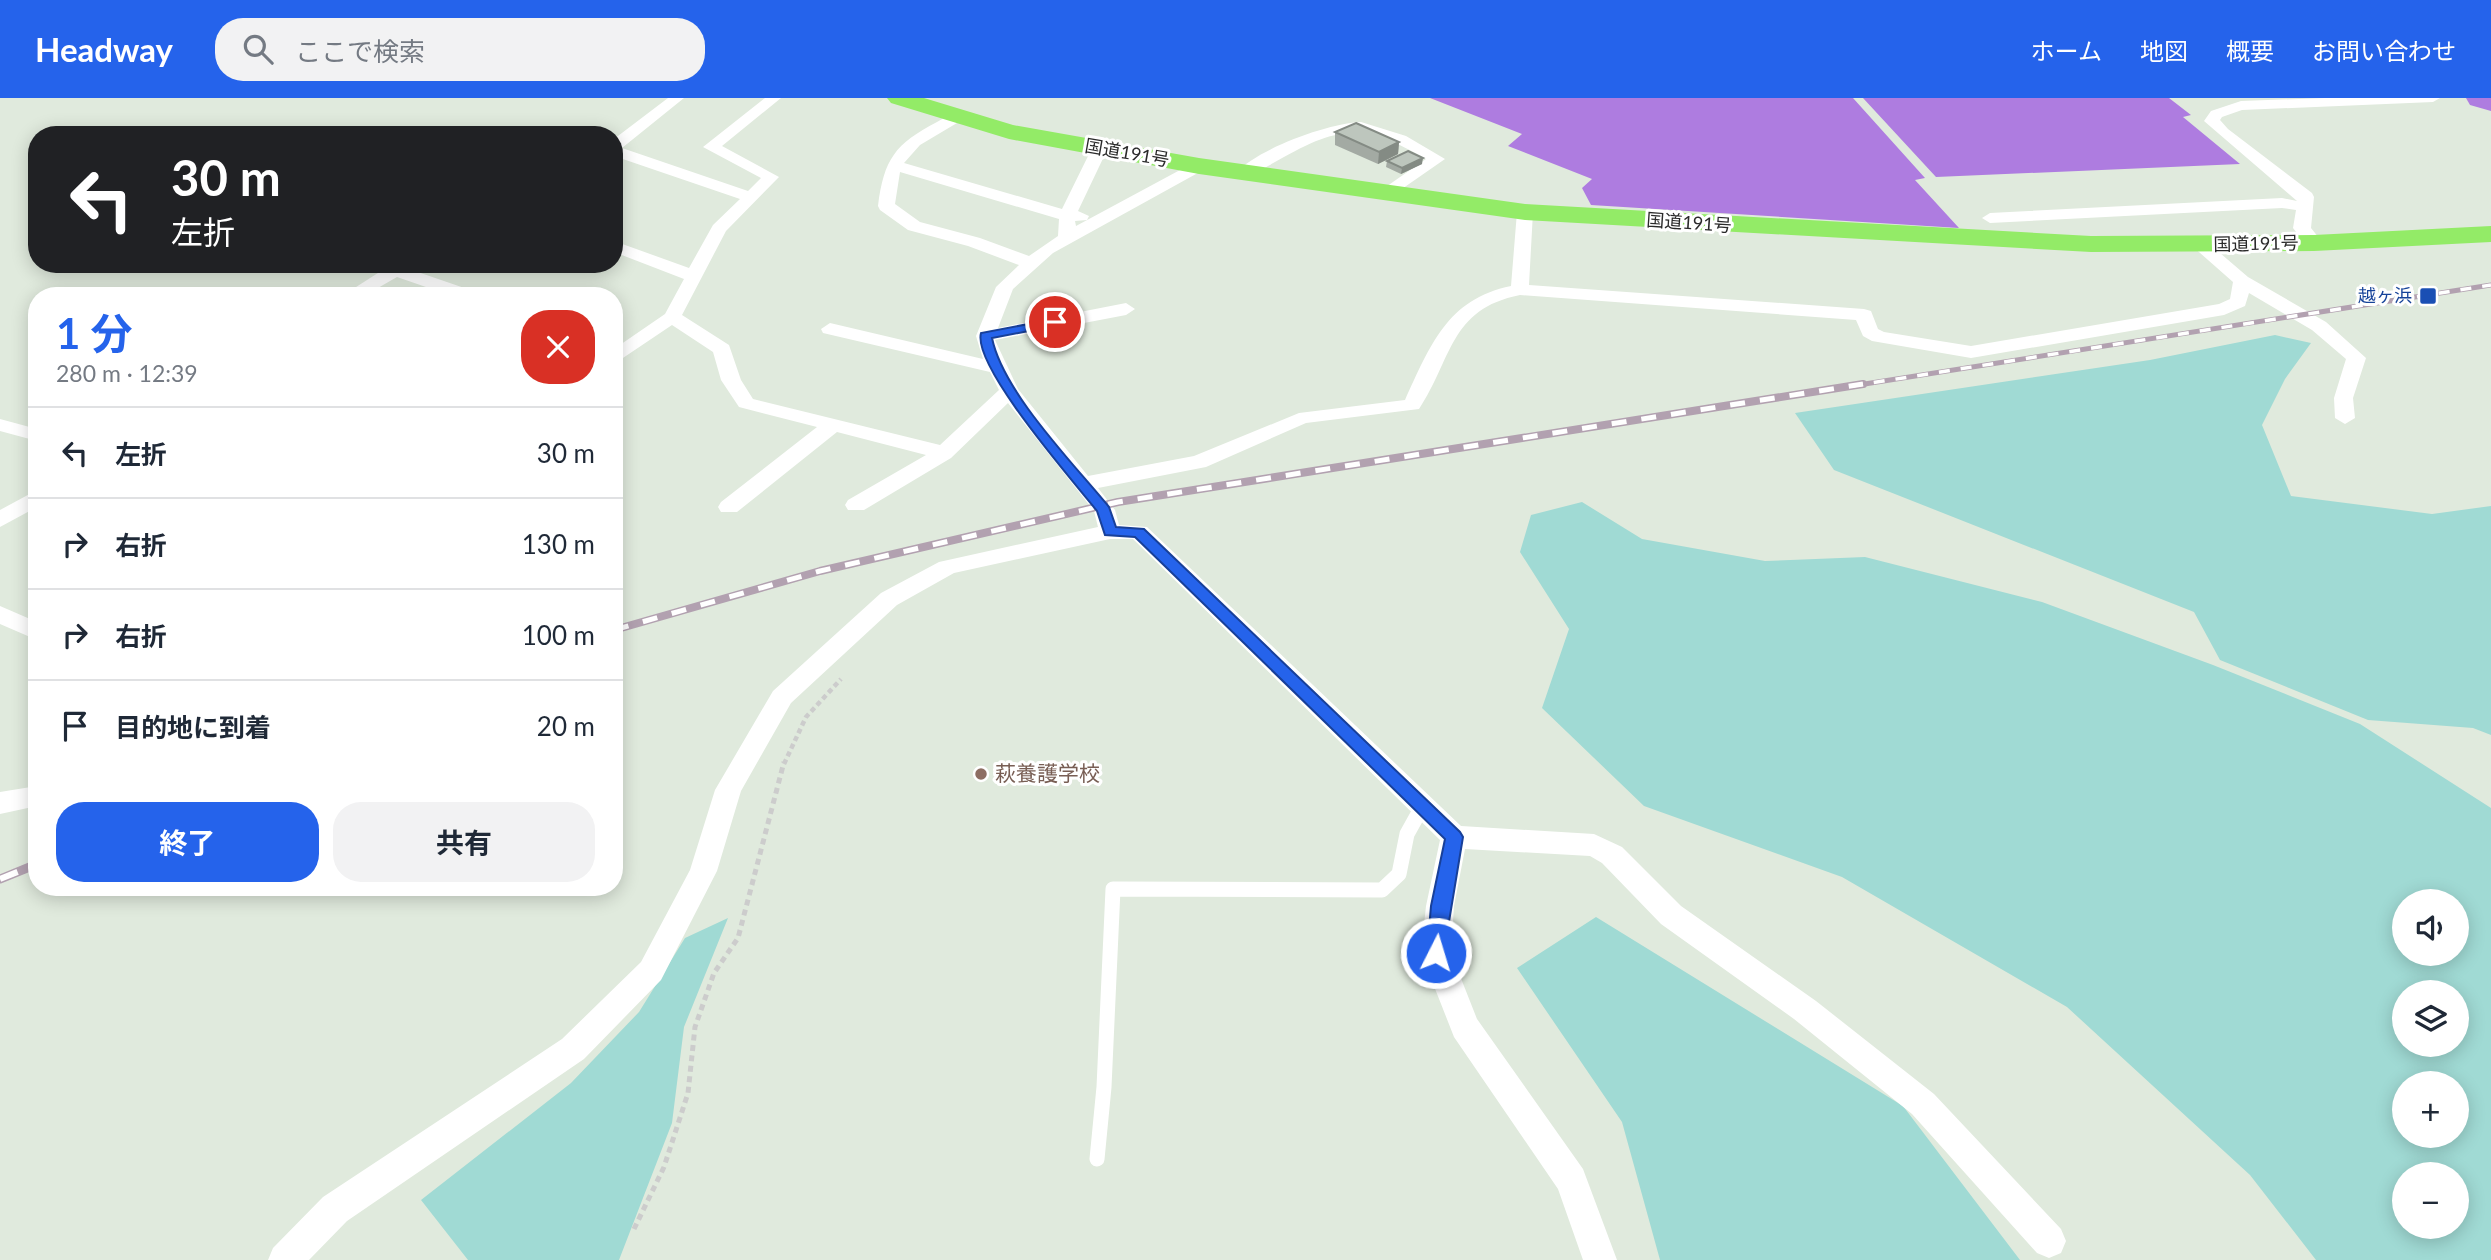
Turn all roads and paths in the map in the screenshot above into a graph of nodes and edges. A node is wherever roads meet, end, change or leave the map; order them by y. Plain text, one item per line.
1 (677, 98) edge
2 (774, 98) edge
3 (2433, 98) edge
4 (914, 100) edge
5 (957, 117) junction
6 (623, 142) edge
7 (1100, 148) junction
8 (623, 152) edge
9 (894, 165) junction
10 (1199, 166) junction
11 (1244, 173) junction
12 (1386, 195) junction
13 (750, 197) junction
14 (2305, 207) junction
15 (1525, 212) junction
16 (1106, 215) junction
17 (1067, 216) junction
18 (1990, 218) dead end
19 (2491, 234) edge
20 (1067, 237) junction
21 (2314, 243) junction
22 (2200, 245) junction
23 (623, 249) edge
24 (1030, 262) junction
25 (390, 273) edge
26 (414, 273) edge
27 (693, 276) junction
28 (2242, 281) junction
29 (366, 287) edge
30 (448, 287) edge
31 (1520, 290) junction
32 (1126, 309) dead end
33 (672, 317) junction
34 (830, 329) dead end
35 (985, 336) junction
36 (623, 349) edge
37 (998, 368) junction
38 (1009, 391) junction
39 (2345, 418) dead end
40 (0, 425) edge
41 (833, 425) junction
42 (28, 433) edge
43 (944, 453) junction
44 (1081, 484) junction
45 (28, 503) edge
46 (856, 505) dead end
47 (729, 507) dead end
48 (0, 520) edge
49 (1110, 532) junction
50 (0, 614) edge
51 (28, 628) edge
52 (842, 677) dead end
53 (28, 798) edge
54 (0, 803) edge
55 (1422, 807) junction
56 (1454, 837) junction
57 (1097, 1159) dead end
58 (634, 1229) dead end
59 (2049, 1241) dead end
60 (285, 1260) edge
61 (1600, 1260) edge

1 - 6 street
2 - 13 street
3 - 14 street
4 - 5 highway, 国道191号
5 - 7 highway, 国道191号
5 - 9 street
7 - 10 highway, 国道191号
7 - 17 street
8 - 13 street
9 - 17 street
9 - 24 street
10 - 11 highway, 国道191号
10 - 16 street
11 - 12 highway, 国道191号
11 - 12 street
12 - 15 highway, 国道191号
13 - 27 street
14 - 18 street
14 - 21 street
15 - 22 highway, 国道191号
15 - 31 street
16 - 17 street
16 - 20 street
17 - 20 street
19 - 21 highway, 国道191号
20 - 24 street
21 - 22 highway, 国道191号
22 - 28 street
23 - 27 street
24 - 35 street
25 - 29 street
26 - 30 street
27 - 33 street
28 - 31 street
28 - 39 street
31 - 44 street
32 - 35 street
33 - 36 street
33 - 41 street
34 - 37 street
35 - 37 street
37 - 38 street
38 - 43 street
38 - 44 street
40 - 42 street
41 - 43 street
41 - 47 street
43 - 46 street
44 - 49 street
45 - 48 street
49 - 55 street
49 - 60 street
50 - 51 street
52 - 58 path
53 - 54 street
55 - 56 street
55 - 57 lane
56 - 59 street
56 - 61 street

